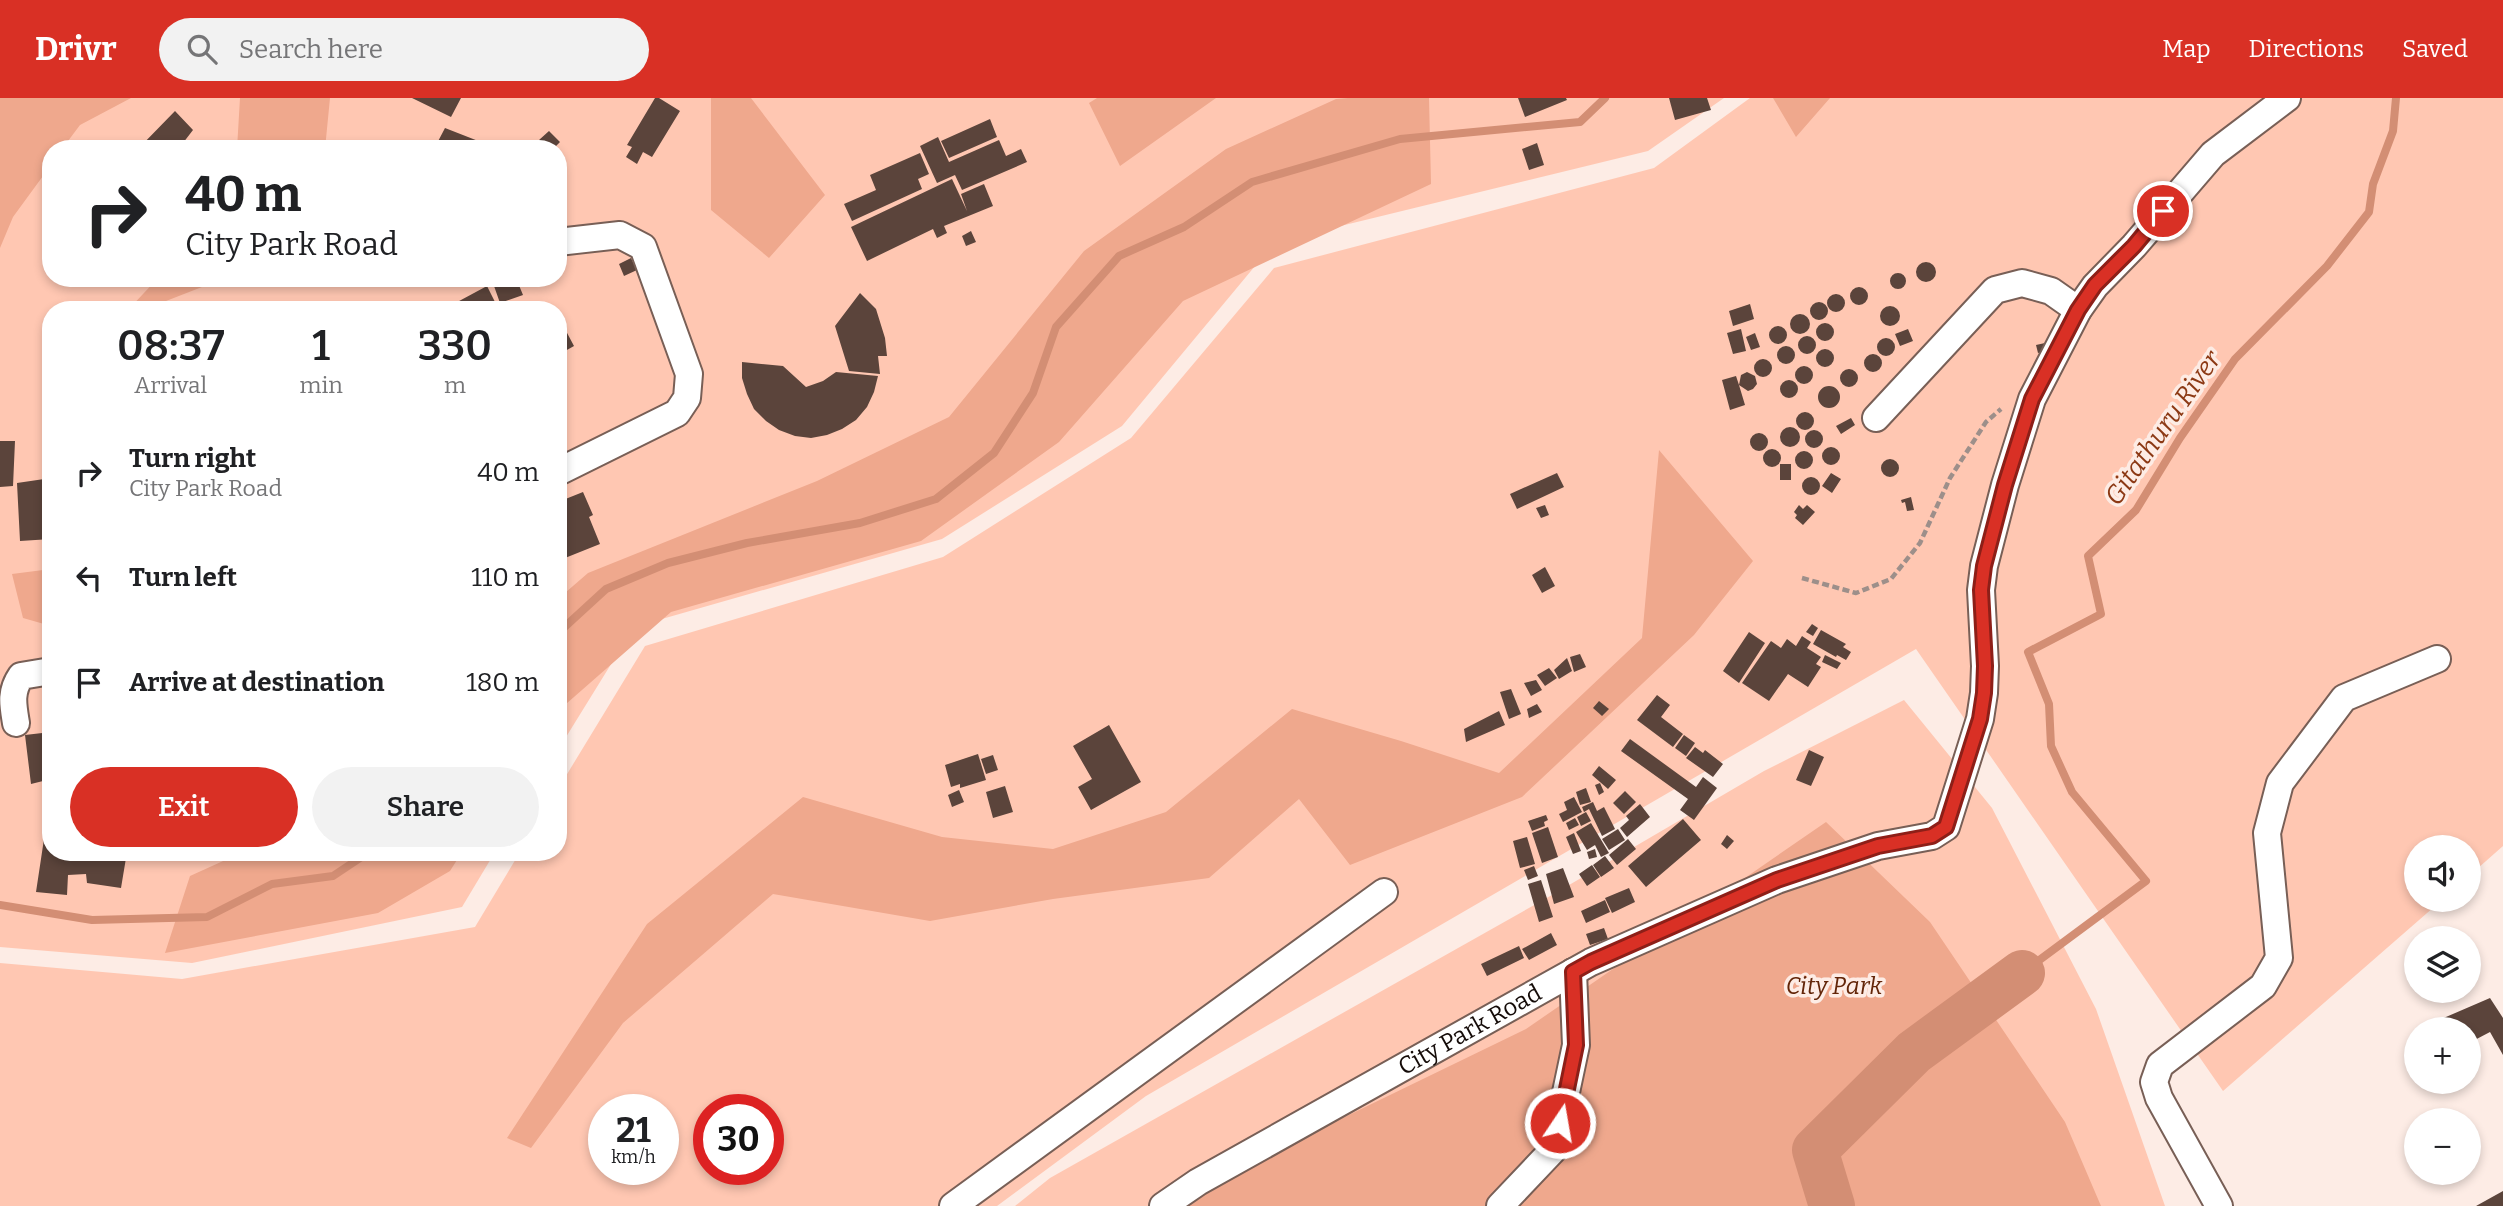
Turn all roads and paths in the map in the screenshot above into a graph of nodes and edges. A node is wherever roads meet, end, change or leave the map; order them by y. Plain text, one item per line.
1 (2287, 98) edge
2 (567, 241) edge
3 (2078, 310) junction
4 (2032, 399) junction
5 (1877, 418) dead end
6 (567, 468) edge
7 (1802, 578) dead end
8 (2437, 659) dead end
9 (42, 672) edge
10 (16, 723) dead end
11 (1384, 892) dead end
12 (1573, 972) junction
13 (954, 1206) edge
14 (1163, 1206) edge
15 (1500, 1206) edge
16 (2219, 1206) edge

1 - 3 street
2 - 6 street
3 - 4 street
3 - 5 street
4 - 7 path
4 - 12 street, City Park Road
8 - 16 street
9 - 10 street
11 - 13 street
12 - 14 street, City Park Road
12 - 15 street

